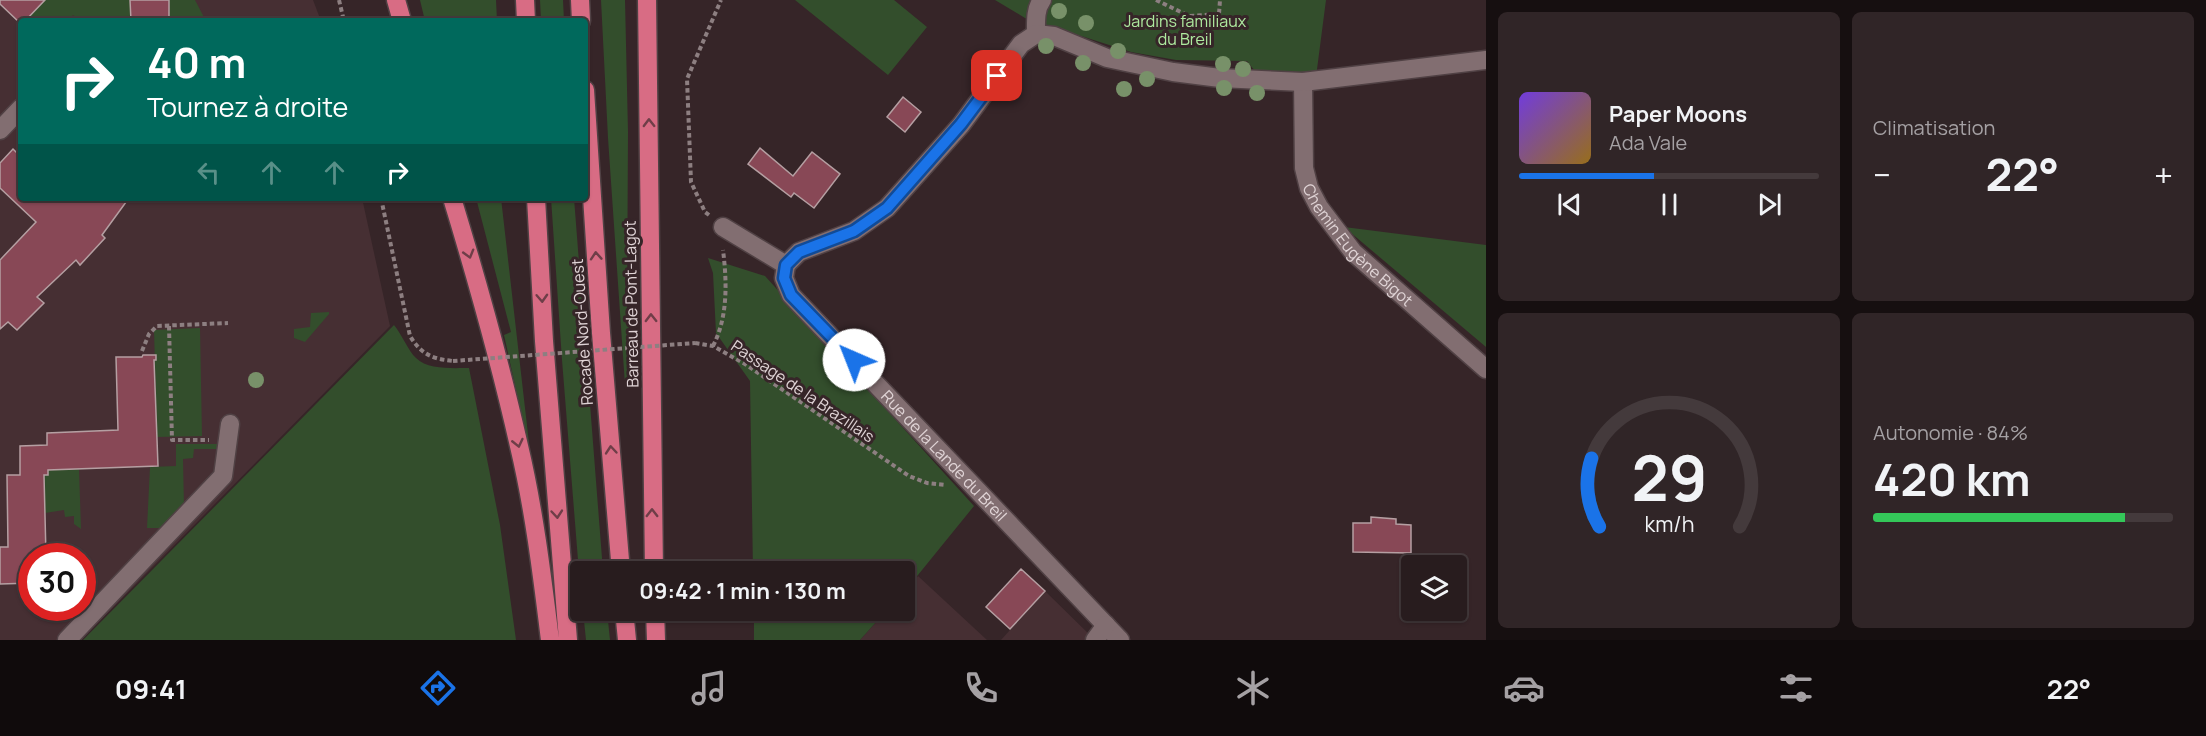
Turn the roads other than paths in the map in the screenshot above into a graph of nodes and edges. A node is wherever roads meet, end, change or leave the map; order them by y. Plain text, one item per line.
1 (396, 0) edge
2 (525, 0) edge
3 (580, 0) edge
4 (647, 0) edge
5 (1042, 0) edge
6 (401, 18) edge
7 (526, 18) edge
8 (581, 18) edge
9 (1036, 34) junction
10 (1486, 60) edge
11 (1303, 82) junction
12 (18, 111) edge
13 (0, 130) edge
14 (588, 136) edge
15 (453, 201) edge
16 (536, 201) edge
17 (726, 229) road end
18 (786, 265) junction
19 (1486, 369) edge
20 (229, 432) road end
21 (620, 561) edge
22 (654, 561) edge
23 (625, 621) edge
24 (655, 621) edge
25 (1106, 625) junction
26 (67, 640) edge
27 (550, 640) edge
28 (568, 640) edge
29 (627, 640) edge
30 (656, 640) edge
31 (1095, 640) edge
32 (1120, 640) edge

1 - 6 highway
2 - 7 highway
3 - 8 highway
22 -> 4 highway, Barreau de Pont-Lagot
5 - 9 street
9 - 11 street
9 - 18 street
10 - 11 street
11 - 19 street, Chemin Eugène Bigot
12 - 13 street
21 -> 14 highway, Rocade Nord-Ouest
15 -> 27 highway
16 -> 28 highway
17 - 18 street
18 - 25 street, Rue de la Lande du Breil
20 - 26 street
23 - 29 highway
24 - 30 highway
25 - 31 street
25 - 32 street, Rue de la Lande du Breil

